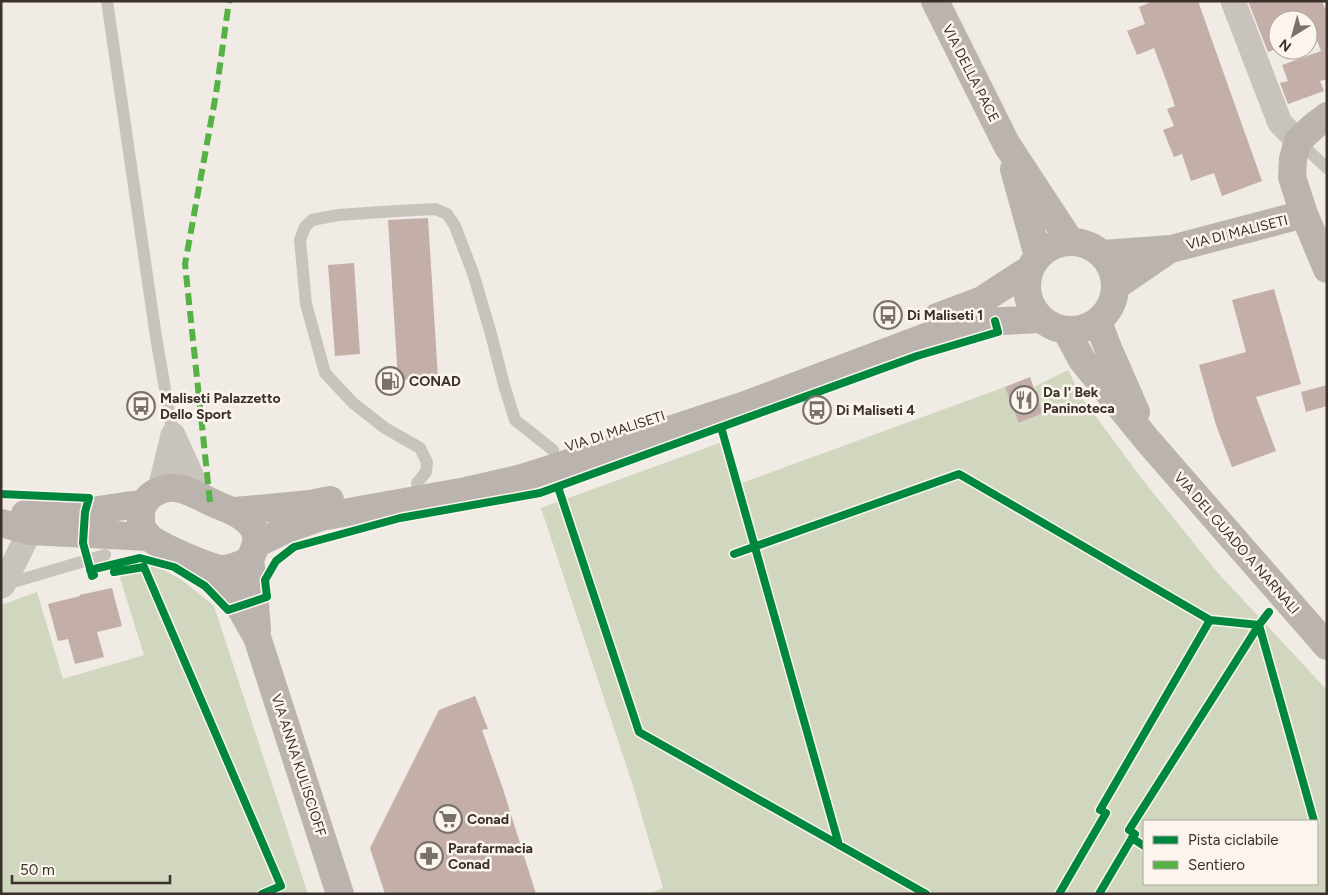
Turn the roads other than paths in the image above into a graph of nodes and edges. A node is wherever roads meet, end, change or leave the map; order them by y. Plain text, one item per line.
1 (107, 1) edge
2 (935, 1) edge
3 (1233, 1) edge
4 (1327, 116) edge
5 (1298, 141) junction
6 (1008, 145) junction
7 (1327, 168) edge
8 (1304, 214) junction
9 (1070, 241) junction
10 (1171, 249) junction
11 (1103, 254) junction
12 (1034, 263) junction
13 (1327, 269) edge
14 (1116, 286) junction
15 (988, 310) junction
16 (1041, 319) junction
17 (1098, 322) junction
18 (1066, 330) junction
19 (172, 435) junction
20 (1148, 441) junction
21 (553, 450) junction
22 (417, 483) junction
23 (152, 497) junction
24 (202, 499) junction
25 (235, 511) junction
26 (1, 515) edge
27 (1, 523) edge
28 (30, 531) junction
29 (149, 538) junction
30 (253, 552) junction
31 (105, 555) dead end
32 (216, 569) junction
33 (2, 585) edge
34 (257, 637) junction
35 (1327, 646) edge
36 (340, 894) edge

1 - 19 lane
2 - 6 street, VIA DELLA PACE
3 - 5 street
4 - 5 street
5 - 7 lane
5 - 8 street
6 - 9 street
6 - 12 street
8 - 10 street, VIA DI MALISETI
8 - 13 street, VIA DI MALISETI
9 - 11 street
9 - 12 street
10 - 11 street
10 - 14 street
11 - 14 street
12 - 15 street
12 - 16 street
14 - 17 street
15 - 16 street
15 - 21 street, VIA DI MALISETI
15 - 30 street, VIA DI MALISETI
16 - 18 street
17 - 18 street
17 - 20 street
18 - 20 street, VIA DEL GUADO A NARNALI
19 - 23 street
19 - 24 street
20 - 35 street, VIA DEL GUADO A NARNALI
21 - 22 street, VIA DI MALISETI
21 - 22 lane
22 - 25 street, VIA DI MALISETI
23 - 24 street, VIA DI MALISETI
23 - 26 street, VIA DI MALISETI
23 - 29 street
24 - 25 street, VIA DI MALISETI
25 - 30 street, VIA DI MALISETI
27 - 28 street
28 - 29 street
28 - 33 street
29 - 32 street
30 - 32 street, VIA DI MALISETI
30 - 34 street
31 - 33 lane
32 - 34 street
34 - 36 street, VIA ANNA KULISCIOFF

